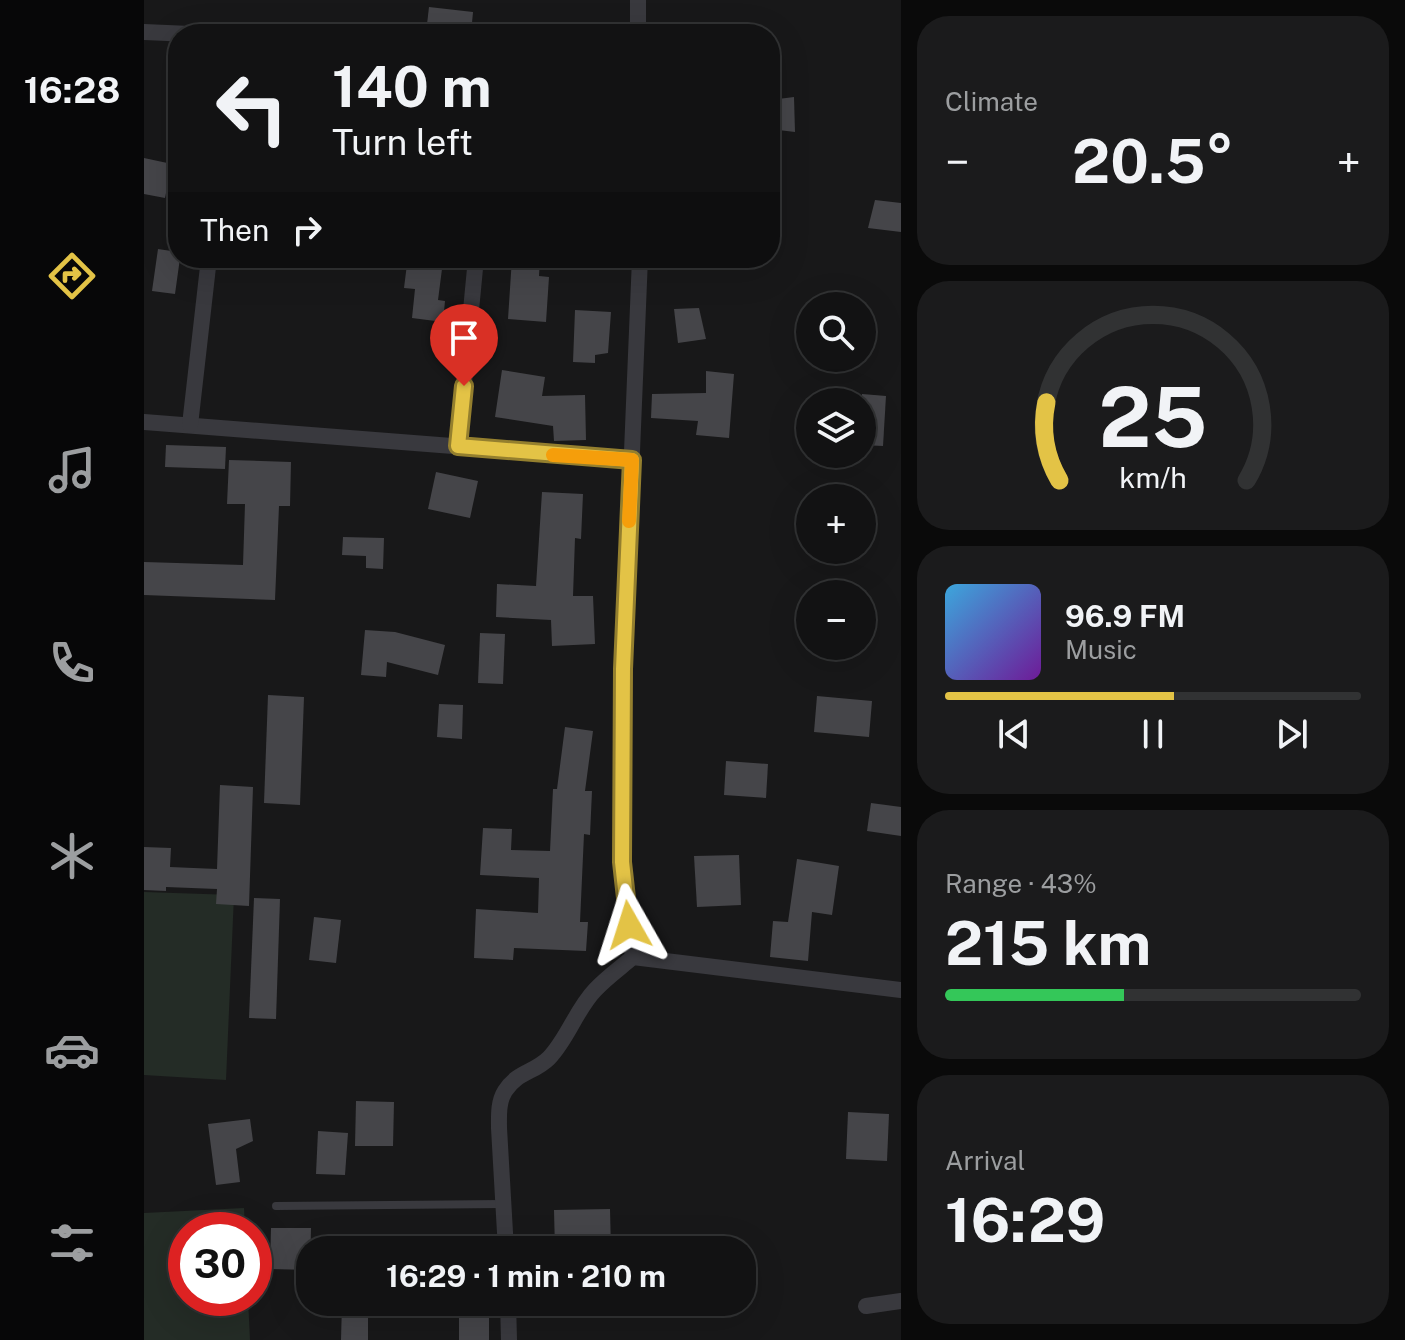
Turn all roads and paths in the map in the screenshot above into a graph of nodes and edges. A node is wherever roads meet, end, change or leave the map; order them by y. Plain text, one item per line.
1 (638, 0) edge
2 (638, 24) edge
3 (144, 32) edge
4 (168, 33) edge
5 (208, 268) edge
6 (475, 268) edge
7 (640, 268) edge
8 (144, 422) edge
9 (190, 425) junction
10 (458, 446) junction
11 (632, 460) junction
12 (633, 957) junction
13 (901, 990) edge
14 (504, 1204) junction
15 (276, 1206) dead end
16 (505, 1236) edge
17 (901, 1301) edge
18 (866, 1306) dead end
19 (508, 1316) edge
20 (509, 1340) edge

1 - 2 street
3 - 4 street
5 - 9 street
6 - 10 street
7 - 11 street
8 - 9 street
9 - 10 street
10 - 11 street
11 - 12 street
12 - 13 street
12 - 14 street
14 - 15 lane
14 - 16 street
17 - 18 street
19 - 20 street

